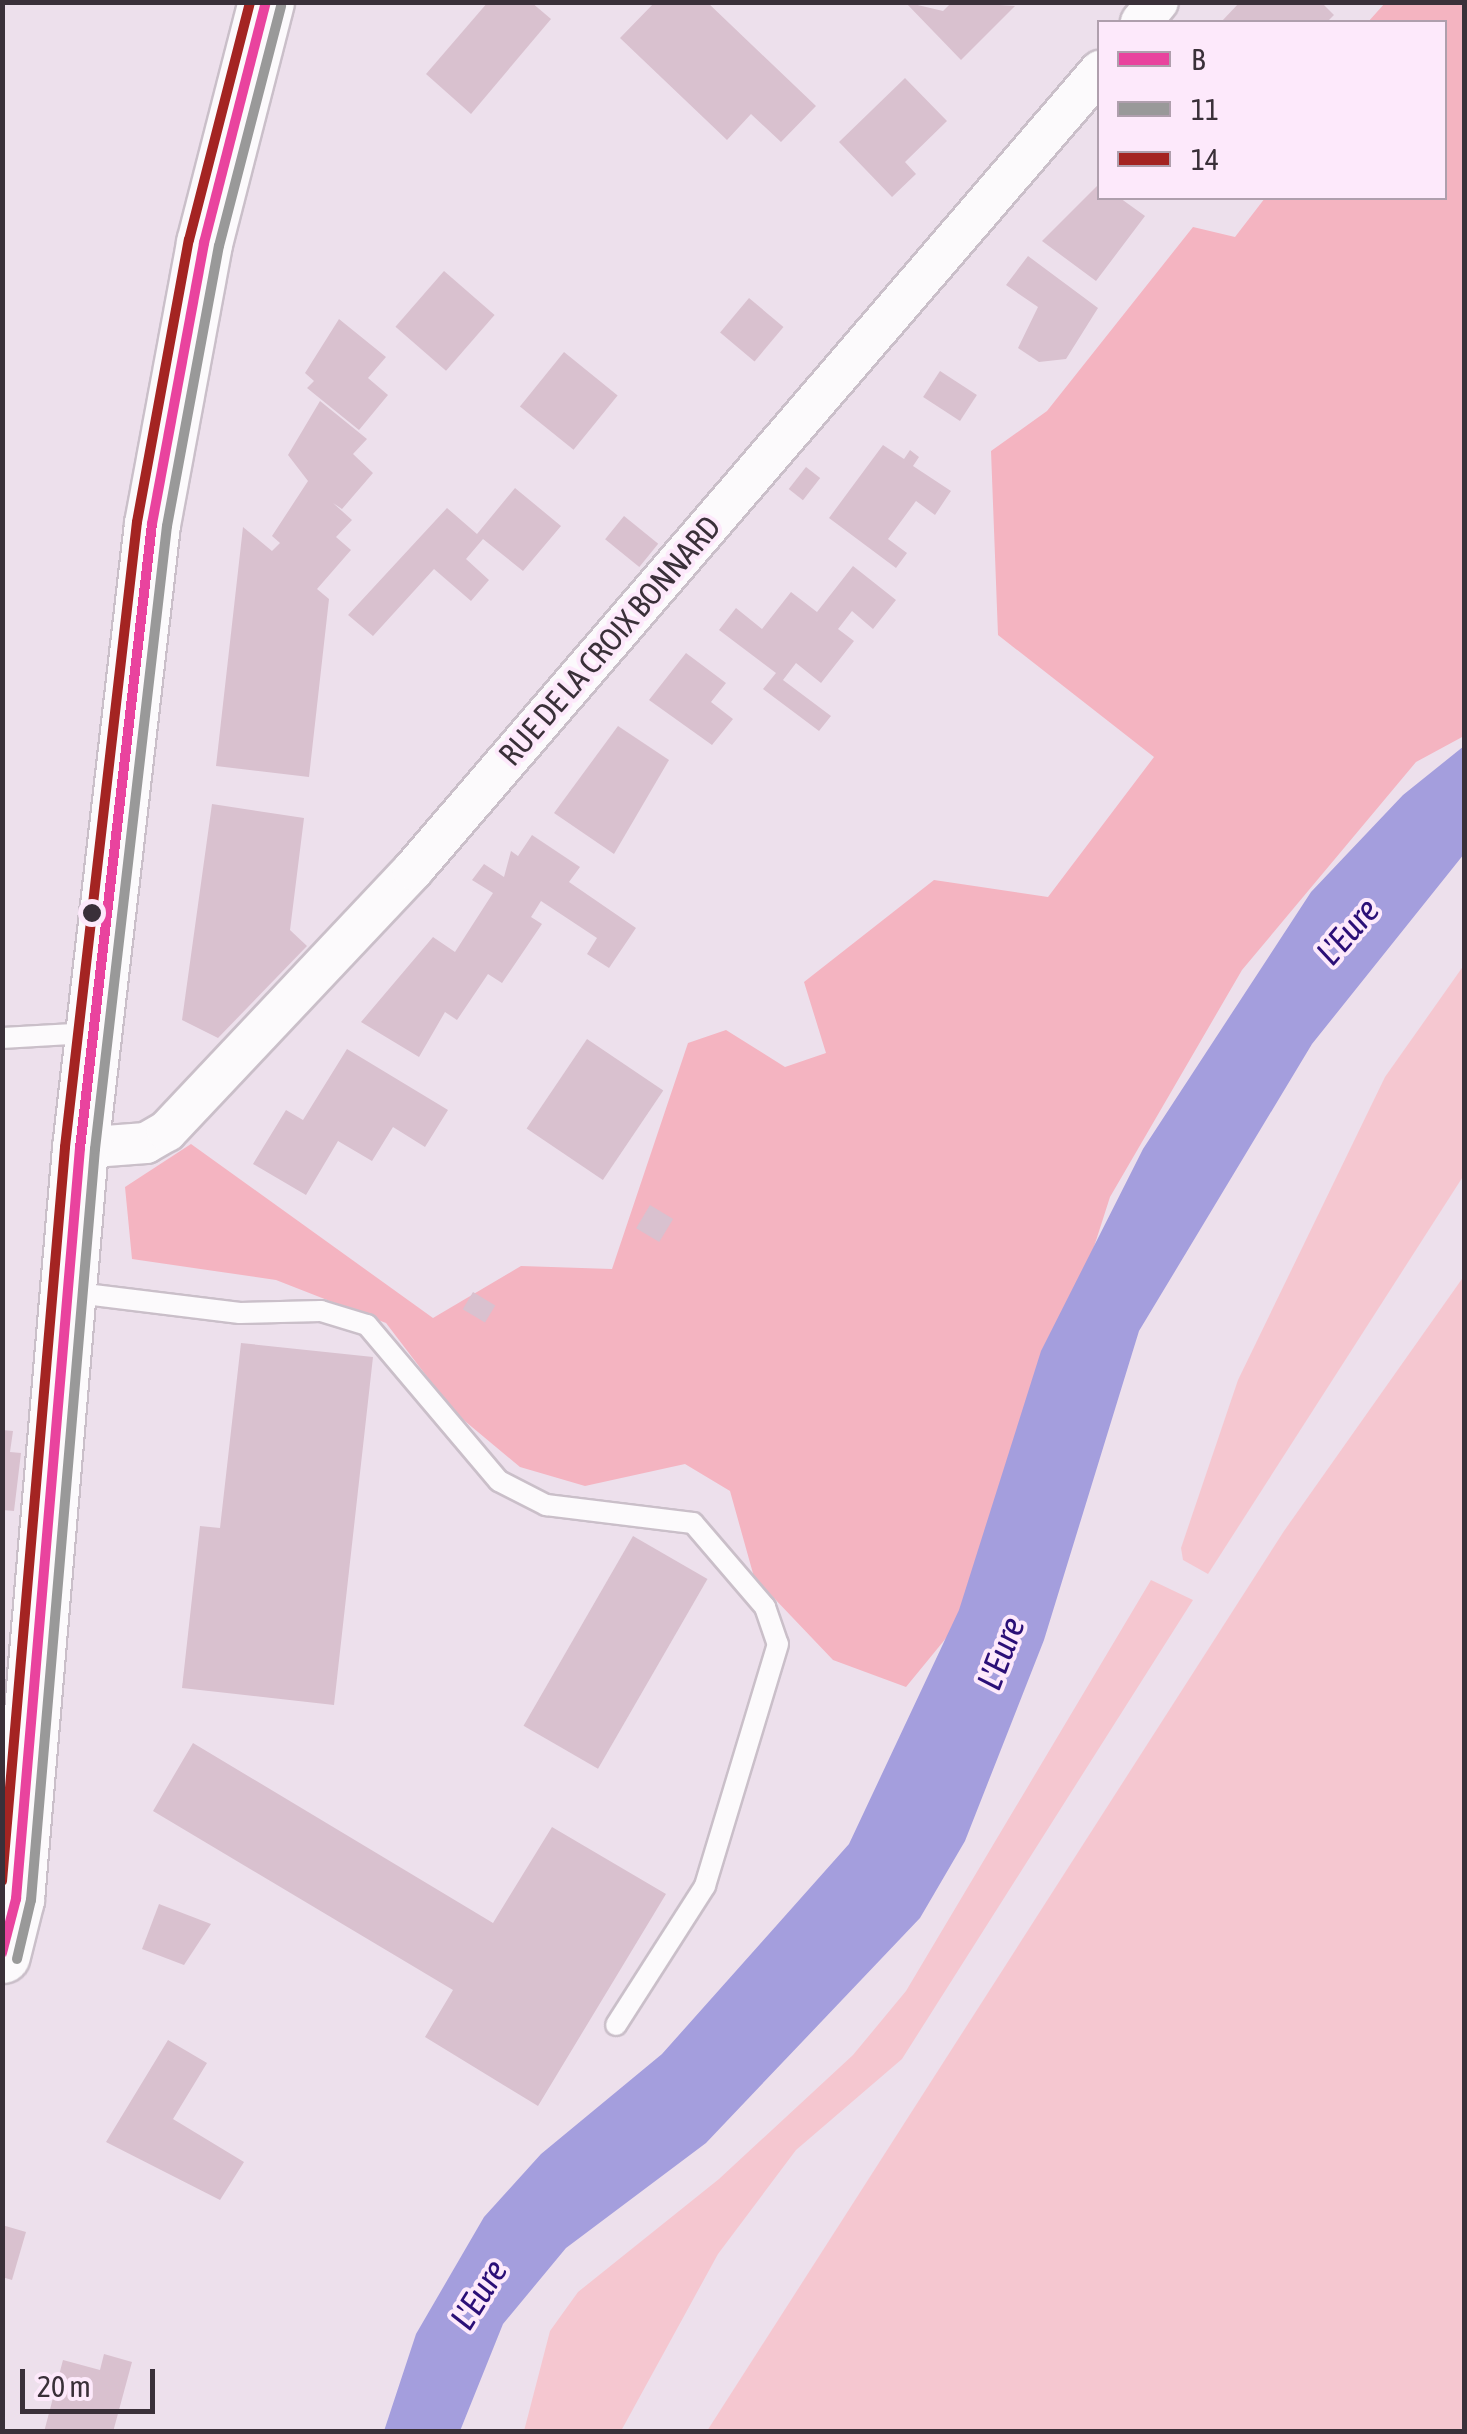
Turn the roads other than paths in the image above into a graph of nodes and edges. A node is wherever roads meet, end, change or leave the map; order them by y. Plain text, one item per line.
1 (266, 2) edge
2 (1097, 74) edge
3 (92, 1033) junction
4 (2, 1038) edge
5 (80, 1148) junction
6 (67, 1292) junction
7 (2, 1955) edge
8 (616, 2024) dead end

1 - 3 main road
2 - 5 street, RUE DE LA CROIX BONNARD
3 - 4 lane
3 - 5 main road
5 - 6 main road
6 - 7 main road
6 - 8 lane

